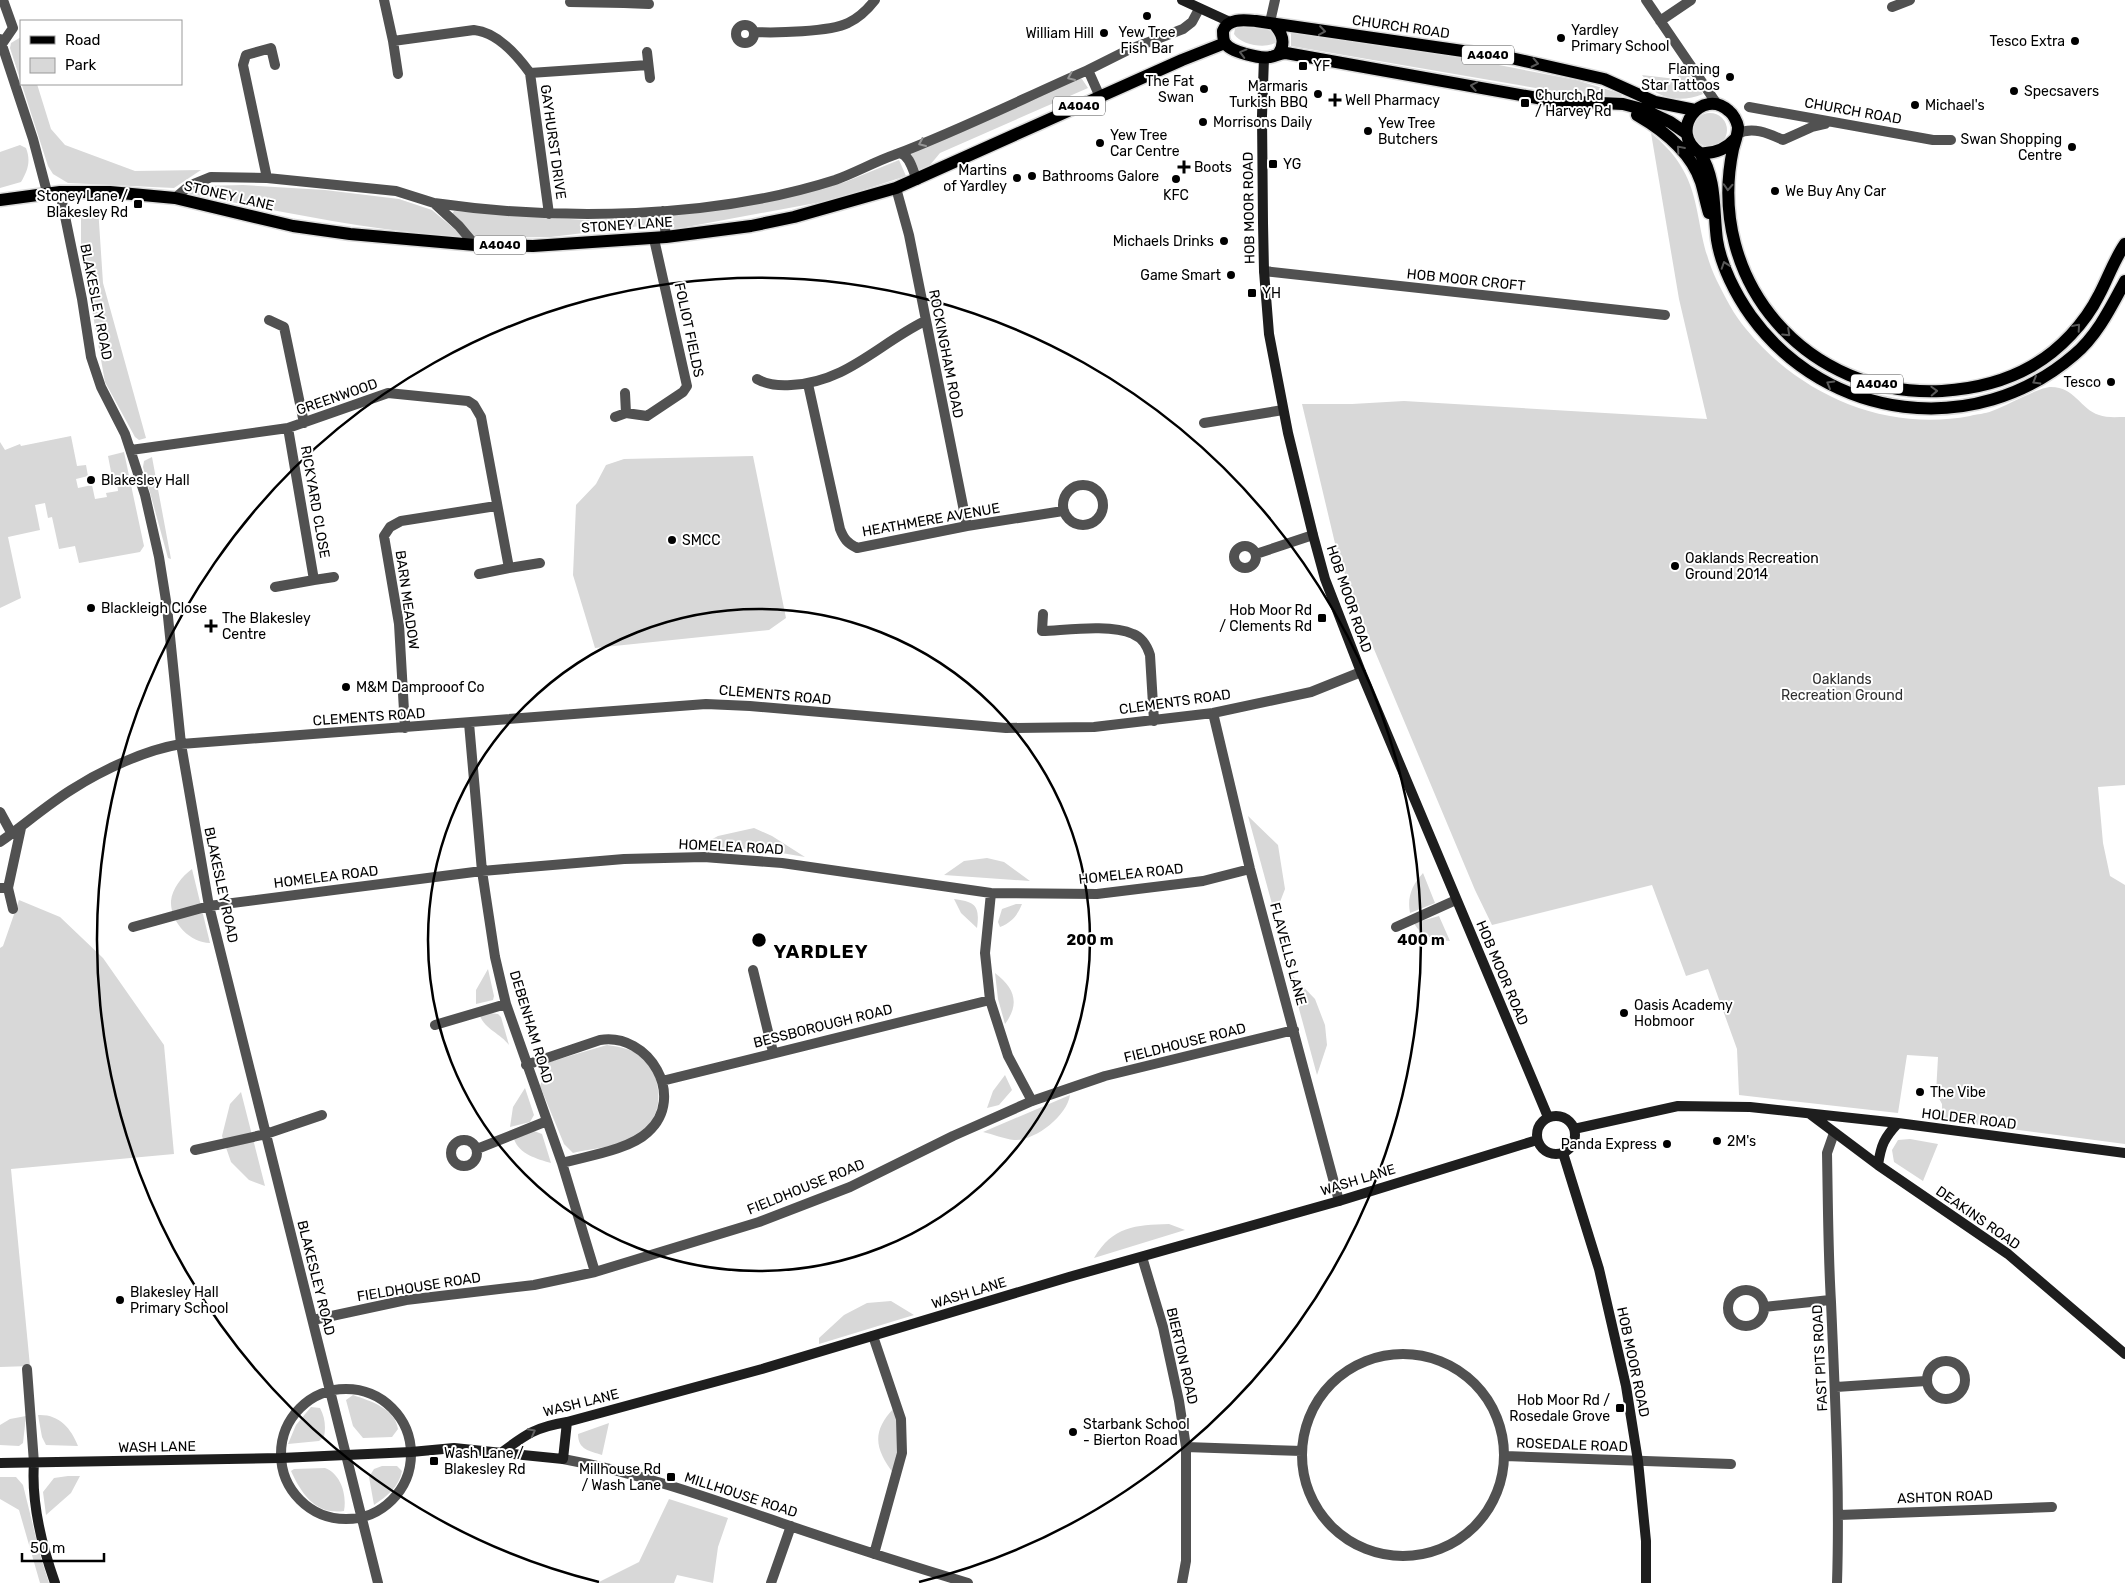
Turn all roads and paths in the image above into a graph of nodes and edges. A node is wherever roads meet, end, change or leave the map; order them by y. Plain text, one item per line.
1 (3, 0) edge
2 (384, 0) edge
3 (875, 0) edge
4 (1182, 0) edge
5 (1276, 0) edge
6 (1646, 0) edge
7 (1692, 0) edge
8 (1910, 0) edge
9 (570, 2) dead end
10 (624, 2) edge
11 (648, 4) dead end
12 (1892, 7) dead end
13 (1199, 9) junction
14 (1660, 21) junction
15 (1230, 22) junction
16 (1272, 23) junction
17 (754, 32) dead end
18 (392, 41) junction
19 (1, 42) edge
20 (1225, 43) junction
21 (647, 52) dead end
22 (1278, 53) junction
23 (1264, 57) junction
24 (276, 64) dead end
25 (648, 65) junction
26 (1088, 70) junction
27 (530, 73) junction
28 (398, 74) dead end
29 (650, 78) dead end
30 (1100, 97) junction
31 (1609, 103) junction
32 (1717, 104) junction
33 (1749, 107) dead end
34 (1695, 110) junction
35 (1831, 123) junction
36 (1686, 133) junction
37 (1736, 136) junction
38 (1952, 140) dead end
39 (900, 153) junction
40 (1700, 153) junction
41 (267, 178) junction
42 (917, 180) junction
43 (896, 188) junction
44 (54, 192) junction
45 (175, 198) junction
46 (0, 200) edge
47 (434, 203) junction
48 (663, 211) junction
49 (549, 214) junction
50 (661, 238) junction
51 (1718, 241) junction
52 (2125, 244) edge
53 (475, 245) junction
54 (1264, 272) junction
55 (2125, 281) edge
56 (1665, 315) dead end
57 (269, 320) dead end
58 (925, 321) junction
59 (757, 379) dead end
60 (808, 384) junction
61 (625, 393) dead end
62 (1283, 410) junction
63 (626, 413) junction
64 (616, 417) dead end
65 (304, 423) junction
66 (1204, 423) dead end
67 (288, 428) junction
68 (130, 450) junction
69 (496, 506) junction
70 (1064, 511) junction
71 (967, 526) junction
72 (1313, 535) junction
73 (1256, 554) dead end
74 (540, 562) dead end
75 (509, 568) junction
76 (478, 574) dead end
77 (334, 577) dead end
78 (314, 580) junction
79 (275, 587) dead end
80 (1043, 614) dead end
81 (1361, 672) junction
82 (1213, 713) junction
83 (1154, 721) junction
84 (469, 723) junction
85 (404, 728) junction
86 (181, 744) junction
87 (0, 812) edge
88 (16, 831) junction
89 (0, 842) edge
90 (1250, 870) junction
91 (482, 871) junction
92 (4, 888) edge
93 (991, 893) junction
94 (1456, 900) junction
95 (209, 906) junction
96 (13, 909) dead end
97 (133, 927) dead end
98 (1396, 927) dead end
99 (753, 970) dead end
100 (990, 1000) junction
101 (506, 1004) junction
102 (435, 1025) dead end
103 (1294, 1030) junction
104 (773, 1052) junction
105 (526, 1065) junction
106 (662, 1080) junction
107 (1032, 1101) junction
108 (1809, 1113) junction
109 (322, 1115) dead end
110 (1548, 1118) junction
111 (547, 1121) junction
112 (1898, 1123) junction
113 (1574, 1129) junction
114 (1834, 1133) junction
115 (266, 1134) junction
116 (1537, 1140) junction
117 (477, 1149) dead end
118 (195, 1150) dead end
119 (1563, 1153) junction
120 (2125, 1153) edge
121 (562, 1163) junction
122 (1878, 1165) junction
123 (1339, 1201) junction
124 (1142, 1256) junction
125 (595, 1272) junction
126 (1830, 1300) junction
127 (1764, 1307) dead end
128 (313, 1320) junction
129 (873, 1336) junction
130 (2125, 1354) edge
131 (27, 1369) dead end
132 (1926, 1381) dead end
133 (1836, 1387) junction
134 (330, 1390) junction
135 (567, 1422) junction
136 (1186, 1447) junction
137 (1302, 1451) junction
138 (410, 1452) junction
139 (501, 1453) junction
140 (346, 1456) junction
141 (1505, 1456) junction
142 (281, 1458) junction
143 (563, 1459) junction
144 (1638, 1461) junction
145 (0, 1463) edge
146 (34, 1463) junction
147 (1731, 1464) dead end
148 (2052, 1507) dead end
149 (1839, 1515) junction
150 (362, 1518) junction
151 (790, 1526) junction
152 (874, 1554) junction
153 (54, 1583) edge
154 (378, 1583) edge
155 (771, 1583) edge
156 (968, 1583) edge
157 (1182, 1583) edge
158 (1646, 1583) edge
159 (1837, 1583) edge

1 - 19 street
2 - 18 street
3 - 17 street
4 - 13 street, CHURCH ROAD
5 - 16 street
6 - 14 street
7 - 14 street
8 - 12 street
9 - 10 street
10 - 11 street
13 - 15 street, CHURCH ROAD
13 - 26 street
14 - 32 street
15 - 16 main road, CHURCH ROAD / A4040
15 - 20 main road
16 - 22 main road
16 -> 34 main road, CHURCH ROAD / A4040
18 - 27 street, GAYHURST DRIVE
18 - 28 street
19 - 44 street, BLAKESLEY ROAD
23 -> 20 main road, A4040
20 - 30 main road, STONEY LANE / A4040
21 - 25 street
22 - 23 main road, A4040
31 -> 22 main road, A4040
23 - 54 street, HOB MOOR ROAD
24 - 41 street
25 - 27 street, GAYHURST DRIVE
25 - 29 street
26 - 30 street
26 -> 39 street
27 - 49 street, GAYHURST DRIVE
30 - 42 main road, STONEY LANE / A4040
31 - 36 main road, A4040
51 -> 31 main road, A4040
32 - 34 main road, A4040
32 - 37 main road, A4040
33 - 35 street, CHURCH ROAD
34 - 36 main road
35 - 37 street
35 - 38 street, CHURCH ROAD
36 - 40 main road, A4040
37 - 40 main road
37 -> 52 main road, A4040
39 - 42 street
39 - 48 street
40 - 51 main road, A4040
41 - 45 street
41 - 47 street
42 - 43 main road, STONEY LANE / A4040
43 - 50 main road, STONEY LANE / A4040
43 - 58 street, ROCKINGHAM ROAD
44 - 45 main road, STONEY LANE / A4040
44 - 46 main road, STONEY LANE / A4040
44 - 68 street, BLAKESLEY ROAD
45 - 53 main road, STONEY LANE / A4040
47 - 49 street
47 - 53 street
48 - 49 street
48 - 50 street
50 - 53 main road, STONEY LANE / A4040
50 - 63 street, FOLIOT FIELDS
55 -> 51 main road, A4040
54 - 56 street, HOB MOOR CROFT
54 - 62 street, HOB MOOR ROAD
57 - 65 street
58 - 60 street
58 - 71 street, ROCKINGHAM ROAD
59 - 60 street
60 - 71 street, HEATHMERE AVENUE
61 - 63 street
62 - 66 street
62 - 72 street, HOB MOOR ROAD
63 - 64 street, FOLIOT FIELDS
65 - 67 street, GREENWOOD
65 - 69 street, GREENWOOD
67 - 68 street, GREENWOOD
67 - 78 street, RICKYARD CLOSE
68 - 86 street, BLAKESLEY ROAD
69 - 75 street, GREENWOOD
69 - 85 street, BARN MEADOW
70 - 70 street
70 - 71 street, HEATHMERE AVENUE
72 - 73 street
72 - 81 street, HOB MOOR ROAD
74 - 75 street
75 - 76 street
77 - 78 street, RICKYARD CLOSE
78 - 79 street, RICKYARD CLOSE
80 - 83 street
81 - 82 street, CLEMENTS ROAD
81 - 94 street, HOB MOOR ROAD
82 - 83 street, CLEMENTS ROAD
82 - 90 street, FLAVELLS LANE
83 - 84 street, CLEMENTS ROAD
84 - 85 street, CLEMENTS ROAD
84 - 91 street, DEBENHAM ROAD
85 - 86 street, CLEMENTS ROAD
86 - 88 street, CLEMENTS ROAD
86 - 95 street, BLAKESLEY ROAD
87 - 88 street
88 - 89 street, CLEMENTS ROAD
88 - 92 street
90 - 93 street, HOMELEA ROAD
90 - 103 street, FLAVELLS LANE
91 - 93 street, HOMELEA ROAD
91 - 95 street, HOMELEA ROAD
91 - 101 street, DEBENHAM ROAD
92 - 96 street
93 - 100 street
94 - 98 street
94 - 110 street, HOB MOOR ROAD
95 - 97 street, HOMELEA ROAD
95 - 115 street, BLAKESLEY ROAD
99 - 104 street
100 - 104 street, BESSBOROUGH ROAD
100 - 107 street
101 - 102 street
101 - 105 street, DEBENHAM ROAD
103 - 107 street, FIELDHOUSE ROAD
103 - 123 street, FLAVELLS LANE
104 - 106 street, BESSBOROUGH ROAD
105 - 106 street
105 - 111 street, DEBENHAM ROAD
106 - 121 street
107 - 125 street, FIELDHOUSE ROAD
108 - 112 street, HOLDER ROAD
108 - 113 street
108 - 114 street, DEAKINS ROAD
109 - 115 street
110 - 113 street
110 - 116 street
111 - 117 street
111 - 121 street, DEBENHAM ROAD
112 - 120 street, HOLDER ROAD
112 - 122 street
113 - 119 street
114 - 122 street, DEAKINS ROAD
114 - 126 street, FAST PITS ROAD
115 - 118 street
115 - 128 street, BLAKESLEY ROAD
116 - 119 street
116 - 123 street, WASH LANE
119 - 144 street, HOB MOOR ROAD
121 - 125 street, DEBENHAM ROAD
122 - 130 street, DEAKINS ROAD
123 - 124 street, WASH LANE
124 - 129 street, WASH LANE
124 - 136 street, BIERTON ROAD
125 - 128 street, FIELDHOUSE ROAD
126 - 127 street
126 - 133 street, FAST PITS ROAD
128 - 134 street, BLAKESLEY ROAD
129 - 135 street, WASH LANE
129 - 152 street
131 - 146 street
132 - 133 street
133 - 149 street, FAST PITS ROAD
134 - 138 street
134 - 140 street, BLAKESLEY ROAD
134 - 142 street
139 -> 135 street, WASH LANE
135 - 143 street
136 - 137 street
136 - 157 street, BIERTON ROAD
137 - 141 street
137 - 141 street
138 - 139 street, WASH LANE
138 - 140 street, WASH LANE
138 - 150 street
139 - 143 street, MILLHOUSE ROAD
140 - 142 street, WASH LANE
140 - 150 street, BLAKESLEY ROAD
141 - 144 street, ROSEDALE ROAD
142 - 146 street, WASH LANE
142 - 150 street
143 - 151 street, MILLHOUSE ROAD
144 - 147 street, ROSEDALE ROAD
144 - 158 street, HOB MOOR ROAD
145 - 146 street, WASH LANE
146 - 153 street
148 - 149 street, ASHTON ROAD
149 - 159 street, FAST PITS ROAD
150 - 154 street, BLAKESLEY ROAD
151 - 152 street, MILLHOUSE ROAD
151 - 155 street
152 - 156 street, MILLHOUSE ROAD

